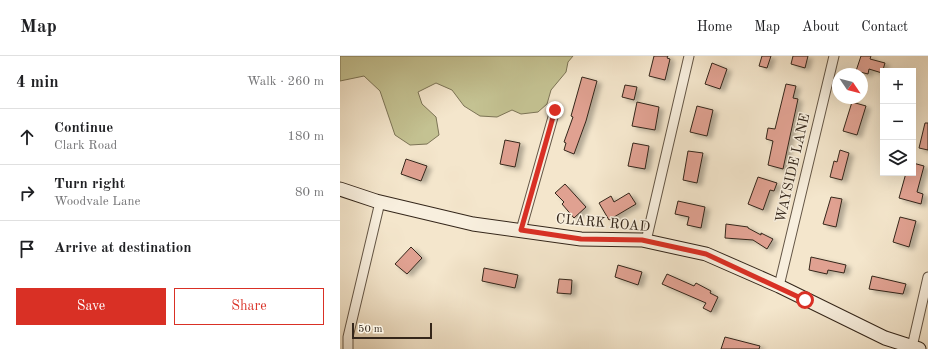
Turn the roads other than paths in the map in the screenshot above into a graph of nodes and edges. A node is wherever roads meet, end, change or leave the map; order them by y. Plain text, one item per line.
1 (689, 56) edge
2 (834, 56) edge
3 (555, 110) dead end
4 (340, 189) edge
5 (380, 202) junction
6 (521, 230) junction
7 (646, 241) junction
8 (928, 278) edge
9 (779, 286) junction
10 (915, 348) edge
11 (348, 349) edge

1 - 7 street
2 - 9 street, WAYSIDE LANE
3 - 6 street
4 - 5 street, CLARK ROAD
5 - 6 street, CLARK ROAD
5 - 11 street
6 - 7 street, CLARK ROAD
7 - 9 street, CLARK ROAD
8 - 10 street
9 - 10 street, CLARK ROAD

